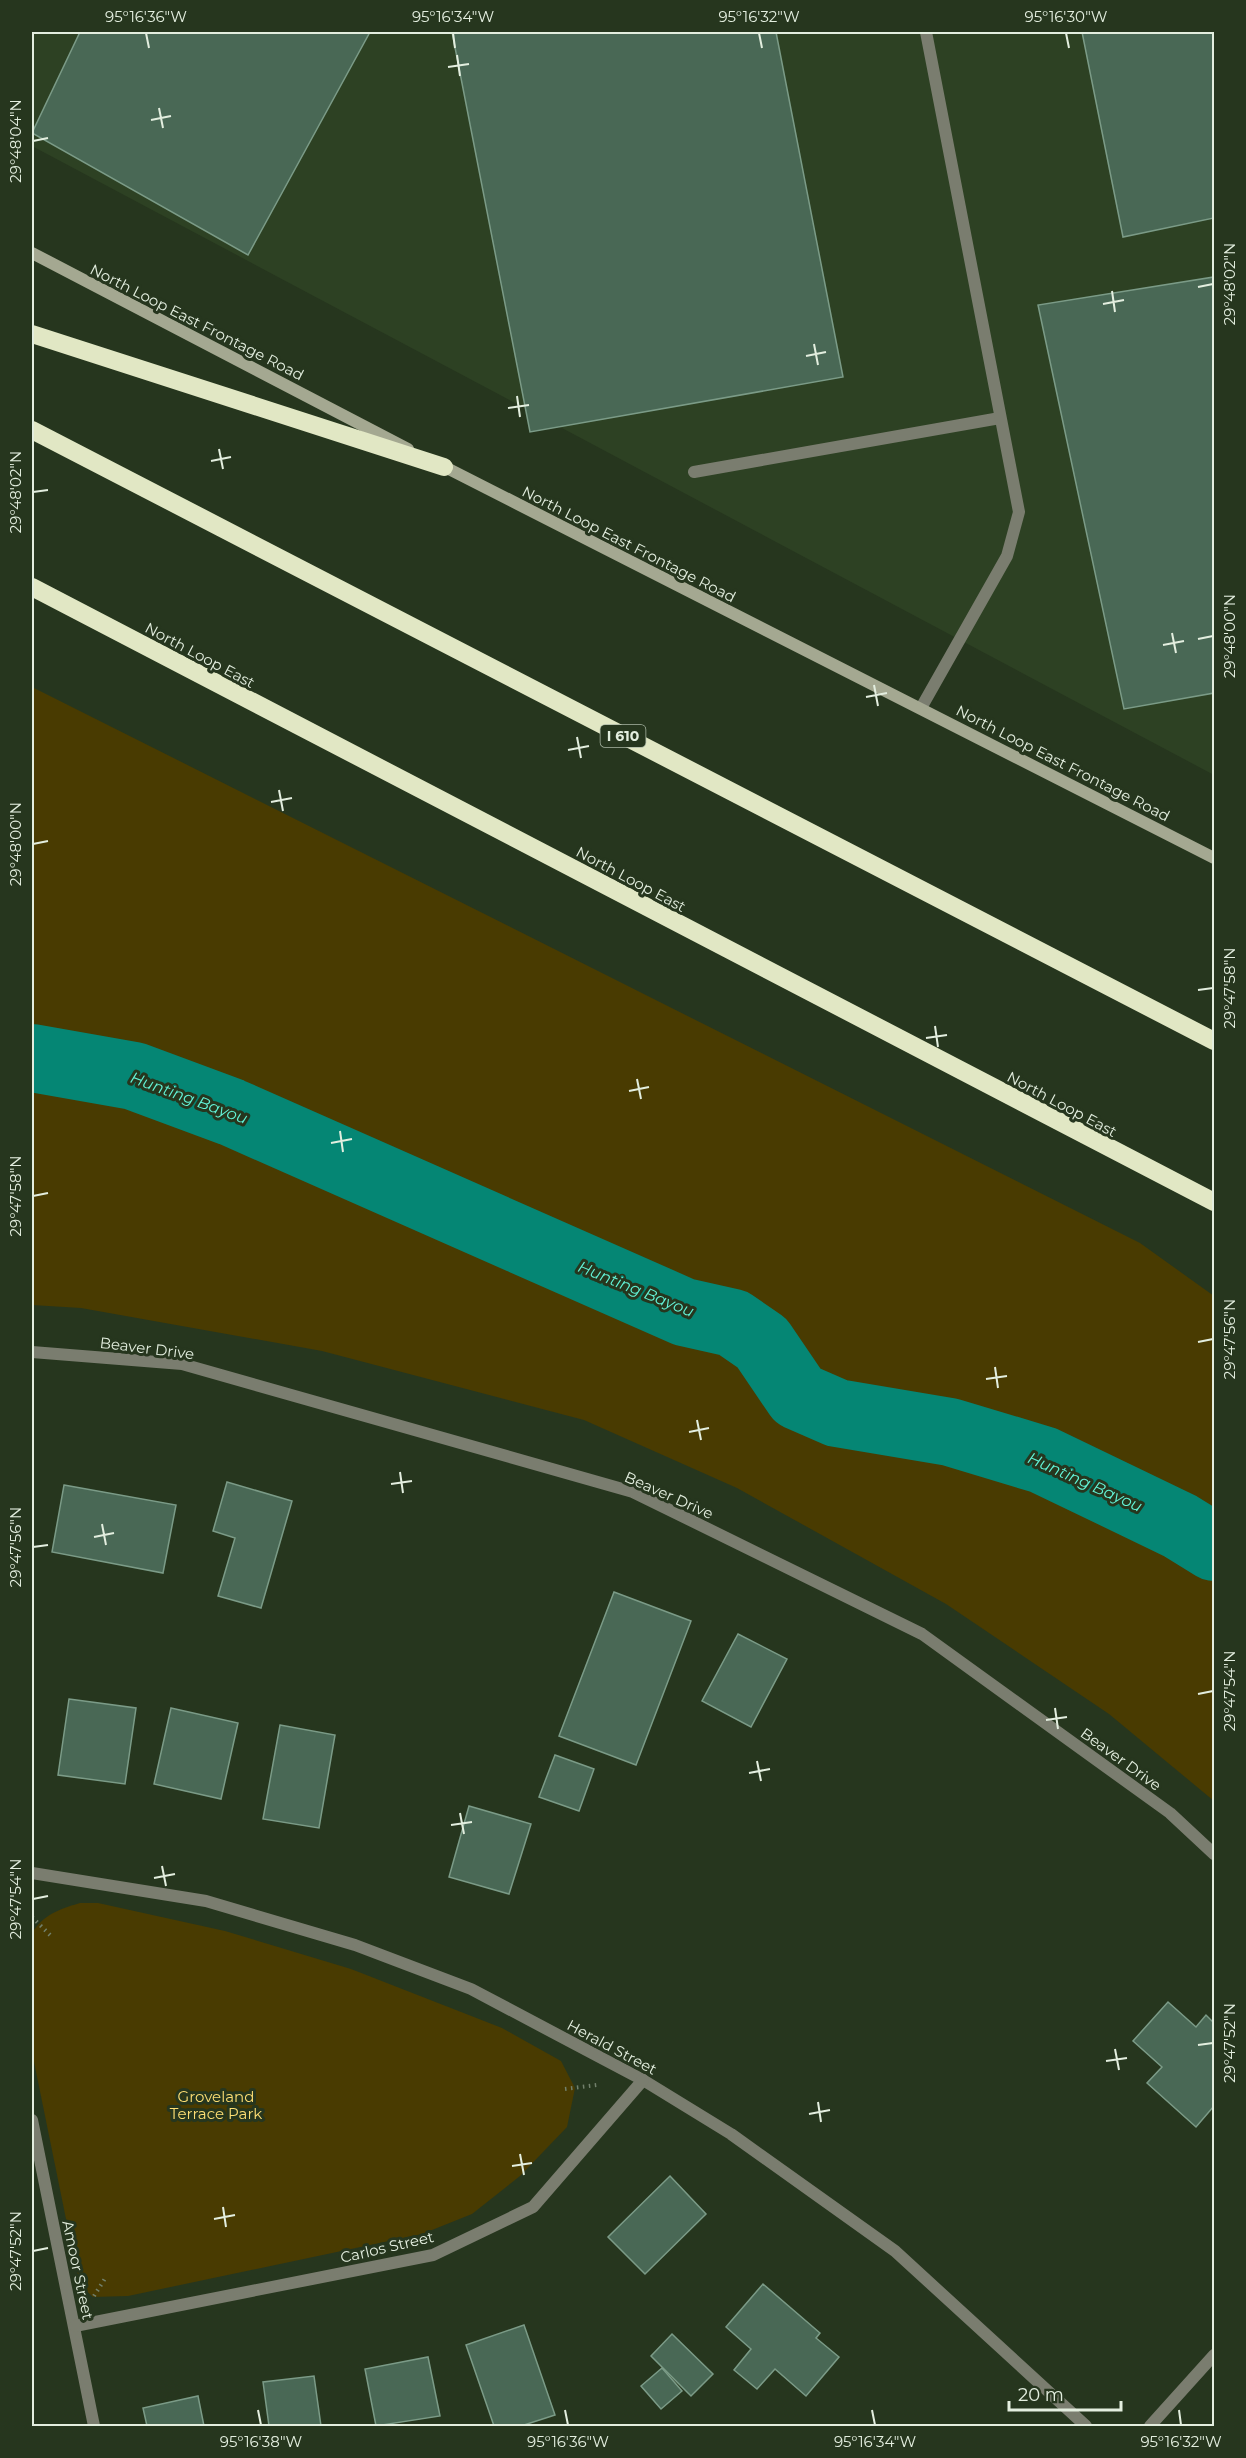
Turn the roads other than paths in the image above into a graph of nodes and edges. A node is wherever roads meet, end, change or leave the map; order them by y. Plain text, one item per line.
1 (926, 32) edge
2 (32, 253) edge
3 (32, 334) edge
4 (1000, 418) junction
5 (32, 430) edge
6 (444, 467) junction
7 (694, 472) dead end
8 (32, 587) edge
9 (921, 708) junction
10 (1215, 858) edge
11 (1215, 1041) edge
12 (1166, 1178) junction
13 (1215, 1202) edge
14 (1215, 1218) edge
15 (32, 1352) edge
16 (1215, 1854) edge
17 (32, 1873) edge
18 (643, 2080) junction
19 (32, 2120) edge
20 (75, 2326) junction
21 (1215, 2355) edge
22 (94, 2427) edge
23 (1086, 2427) edge
24 (1150, 2427) edge

1 - 4 street
2 - 6 main road, North Loop East Frontage Road
3 - 6 highway
4 - 7 street
4 - 9 street
5 - 11 highway, I 610
6 - 9 main road, North Loop East Frontage Road
8 - 12 highway, North Loop East
9 - 10 main road, North Loop East Frontage Road
12 - 13 highway, North Loop East
12 - 14 highway
15 - 16 street, Beaver Drive
17 - 18 street, Herald Street
18 - 20 street, Carlos Street
18 - 23 street, Herald Street
19 - 20 street, Amoor Street
20 - 22 street, Amoor Street
21 - 24 street

